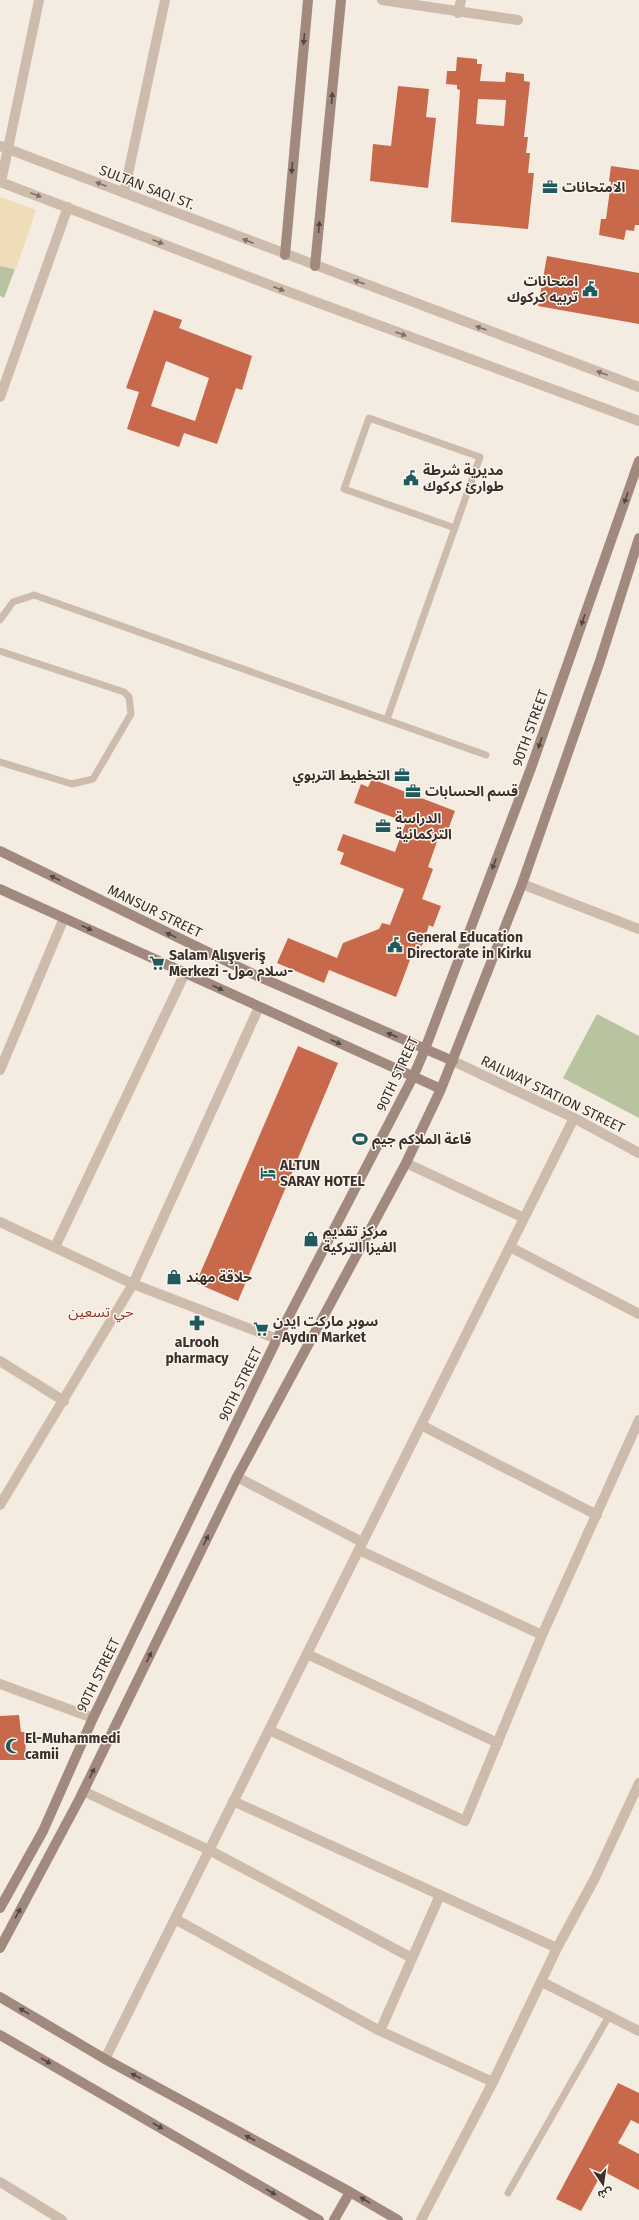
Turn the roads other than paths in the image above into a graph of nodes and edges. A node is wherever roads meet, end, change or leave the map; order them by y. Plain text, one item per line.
1 (39, 0) edge
2 (165, 0) edge
3 (308, 0) edge
4 (341, 0) edge
5 (382, 0) edge
6 (461, 0) edge
7 (458, 13) junction
8 (518, 20) dead end
9 (4, 147) edge
10 (0, 182) edge
11 (124, 194) junction
12 (68, 207) junction
13 (285, 255) junction
14 (316, 266) junction
15 (639, 387) edge
16 (0, 397) edge
17 (639, 421) edge
18 (639, 461) edge
19 (455, 528) junction
20 (639, 538) edge
21 (0, 620) edge
22 (0, 651) edge
23 (387, 719) junction
24 (486, 755) dead end
25 (0, 762) edge
26 (0, 851) edge
27 (522, 884) junction
28 (0, 889) edge
29 (64, 918) junction
30 (639, 929) edge
31 (185, 973) junction
32 (259, 1007) junction
33 (426, 1049) junction
34 (453, 1061) junction
35 (0, 1070) edge
36 (413, 1077) junction
37 (441, 1089) junction
38 (574, 1118) junction
39 (639, 1153) edge
40 (406, 1163) junction
41 (524, 1218) junction
42 (0, 1222) edge
43 (55, 1247) junction
44 (510, 1247) junction
45 (133, 1284) junction
46 (639, 1314) edge
47 (277, 1339) junction
48 (0, 1361) edge
49 (64, 1401) junction
50 (639, 1420) edge
51 (421, 1425) junction
52 (237, 1477) junction
53 (0, 1505) edge
54 (596, 1515) junction
55 (360, 1546) junction
56 (542, 1635) junction
57 (307, 1654) junction
58 (0, 1684) edge
59 (93, 1718) junction
60 (269, 1730) junction
61 (498, 1743) junction
62 (638, 1787) edge
63 (83, 1791) junction
64 (234, 1801) junction
65 (209, 1850) junction
66 (440, 1895) junction
67 (0, 1908) edge
68 (175, 1919) junction
69 (0, 1948) edge
70 (558, 1948) junction
71 (412, 1958) junction
72 (542, 1982) junction
73 (0, 1997) edge
74 (609, 2016) junction
75 (380, 2031) junction
76 (639, 2031) edge
77 (0, 2034) edge
78 (105, 2059) junction
79 (493, 2082) junction
80 (0, 2182) edge
81 (350, 2192) junction
82 (508, 2193) dead end
83 (62, 2220) edge
84 (320, 2220) edge
85 (334, 2220) edge
86 (398, 2220) edge
87 (421, 2220) edge

1 - 9 street
2 - 11 street
3 -> 13 main road
14 -> 4 main road
5 - 7 street
6 - 7 street
7 - 8 street
9 - 10 street
11 -> 9 street, SULTAN SAQI ST.
10 -> 12 street
13 -> 11 street, SULTAN SAQI ST.
12 - 16 street
12 -> 17 street
13 - 14 street, SULTAN SAQI ST.
15 -> 14 street, SULTAN SAQI ST.
18 -> 33 main road, 90TH STREET
19 - 19 lane
19 - 23 lane
20 - 27 main road
21 - 23 lane
22 - 25 lane
23 - 24 lane
33 -> 26 main road, MANSUR STREET
27 - 30 street
27 - 34 main road
28 - 29 main road
29 -> 31 main road
29 - 35 street
31 -> 32 main road
31 - 43 street
32 -> 36 main road
32 - 45 street
33 - 34 main road, MANSUR STREET
33 - 36 main road, 90TH STREET
34 - 37 main road
34 - 38 street, RAILWAY STATION STREET
36 - 37 main road
36 - 47 main road, 90TH STREET
37 - 40 main road
38 - 39 street, RAILWAY STATION STREET
38 - 41 street
40 - 41 street
40 - 52 main road
41 - 44 street
42 - 43 street
43 - 45 street
44 - 46 street
44 - 51 street
45 - 47 street
45 - 49 street
47 - 59 main road, 90TH STREET
48 - 49 street
49 - 53 street
50 - 54 street
51 - 54 street
51 - 55 street
52 - 55 street
63 -> 52 main road
54 - 56 street
55 - 56 street
55 - 57 street
56 - 61 street
57 - 60 street
57 - 61 street
58 - 59 street
59 - 67 main road, 90TH STREET
60 - 61 street
60 - 64 street
62 - 70 street
63 - 65 street
69 -> 63 main road
64 - 65 street
64 - 66 street
65 - 68 street
65 - 71 street
66 - 70 street
66 - 71 street
68 - 75 street
68 - 78 street
70 - 72 street
71 - 75 street
72 - 74 street
72 - 79 street
78 -> 73 main road
74 - 76 street
74 - 82 lane
75 - 79 street
77 -> 84 main road
81 -> 78 main road
79 - 87 street
80 - 83 street
81 - 85 main road
86 -> 81 main road

